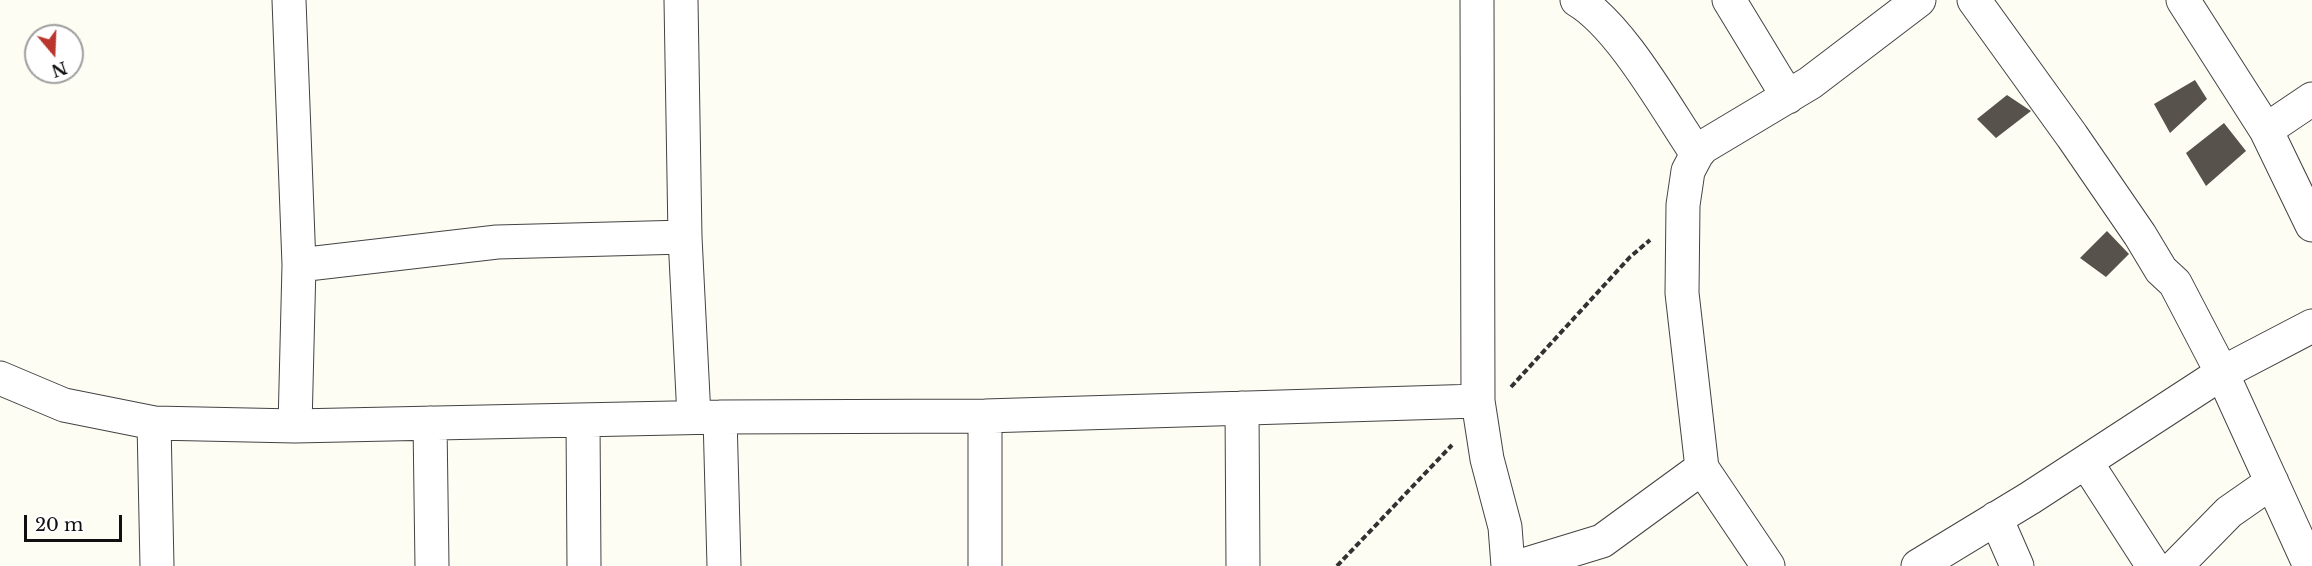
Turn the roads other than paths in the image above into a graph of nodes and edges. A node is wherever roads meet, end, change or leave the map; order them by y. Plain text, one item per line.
1 (289, 0) edge
2 (681, 0) edge
3 (1477, 0) edge
4 (1577, 0) edge
5 (1729, 0) edge
6 (1919, 0) edge
7 (1974, 0) edge
8 (2183, 0) edge
9 (1788, 97) junction
10 (2312, 99) edge
11 (2266, 130) junction
12 (1697, 154) junction
13 (2312, 225) edge
14 (685, 237) junction
15 (299, 265) junction
16 (2312, 326) edge
17 (2262, 354) junction
18 (2222, 373) junction
19 (0, 378) edge
20 (1478, 401) junction
21 (1242, 408) junction
22 (2239, 410) junction
23 (985, 416) junction
24 (707, 417) junction
25 (583, 420) junction
26 (154, 423) junction
27 (430, 423) junction
28 (295, 426) junction
29 (2086, 462) junction
30 (1702, 468) junction
31 (2272, 482) junction
32 (1996, 518) junction
33 (157, 566) edge
34 (432, 566) edge
35 (584, 566) edge
36 (724, 566) edge
37 (985, 566) edge
38 (1244, 566) edge
39 (1508, 566) edge
40 (1520, 566) edge
41 (1768, 566) edge
42 (1918, 566) edge
43 (2017, 566) edge
44 (2153, 566) edge
45 (2176, 566) edge
46 (2310, 566) edge

1 - 15 street
2 - 14 street
3 - 20 street
4 - 12 street
5 - 9 street
6 - 9 street
7 - 18 street
8 - 11 street
9 - 12 street
10 - 11 street
11 - 13 street
12 - 30 street
14 - 15 street
14 - 24 street
15 - 28 street
16 - 17 street
17 - 18 street
17 - 22 street
18 - 22 street
18 - 29 street
19 - 26 street
20 - 21 street
20 - 39 street
21 - 23 street
21 - 38 street
22 - 31 street
23 - 24 street
23 - 37 street
24 - 25 street
24 - 36 street
25 - 27 street
25 - 35 street
26 - 28 street
26 - 33 street
27 - 28 street
27 - 34 street
29 - 32 street
29 - 44 street
30 - 40 street
30 - 41 street
31 - 45 street
31 - 46 street
32 - 42 street
32 - 43 street

